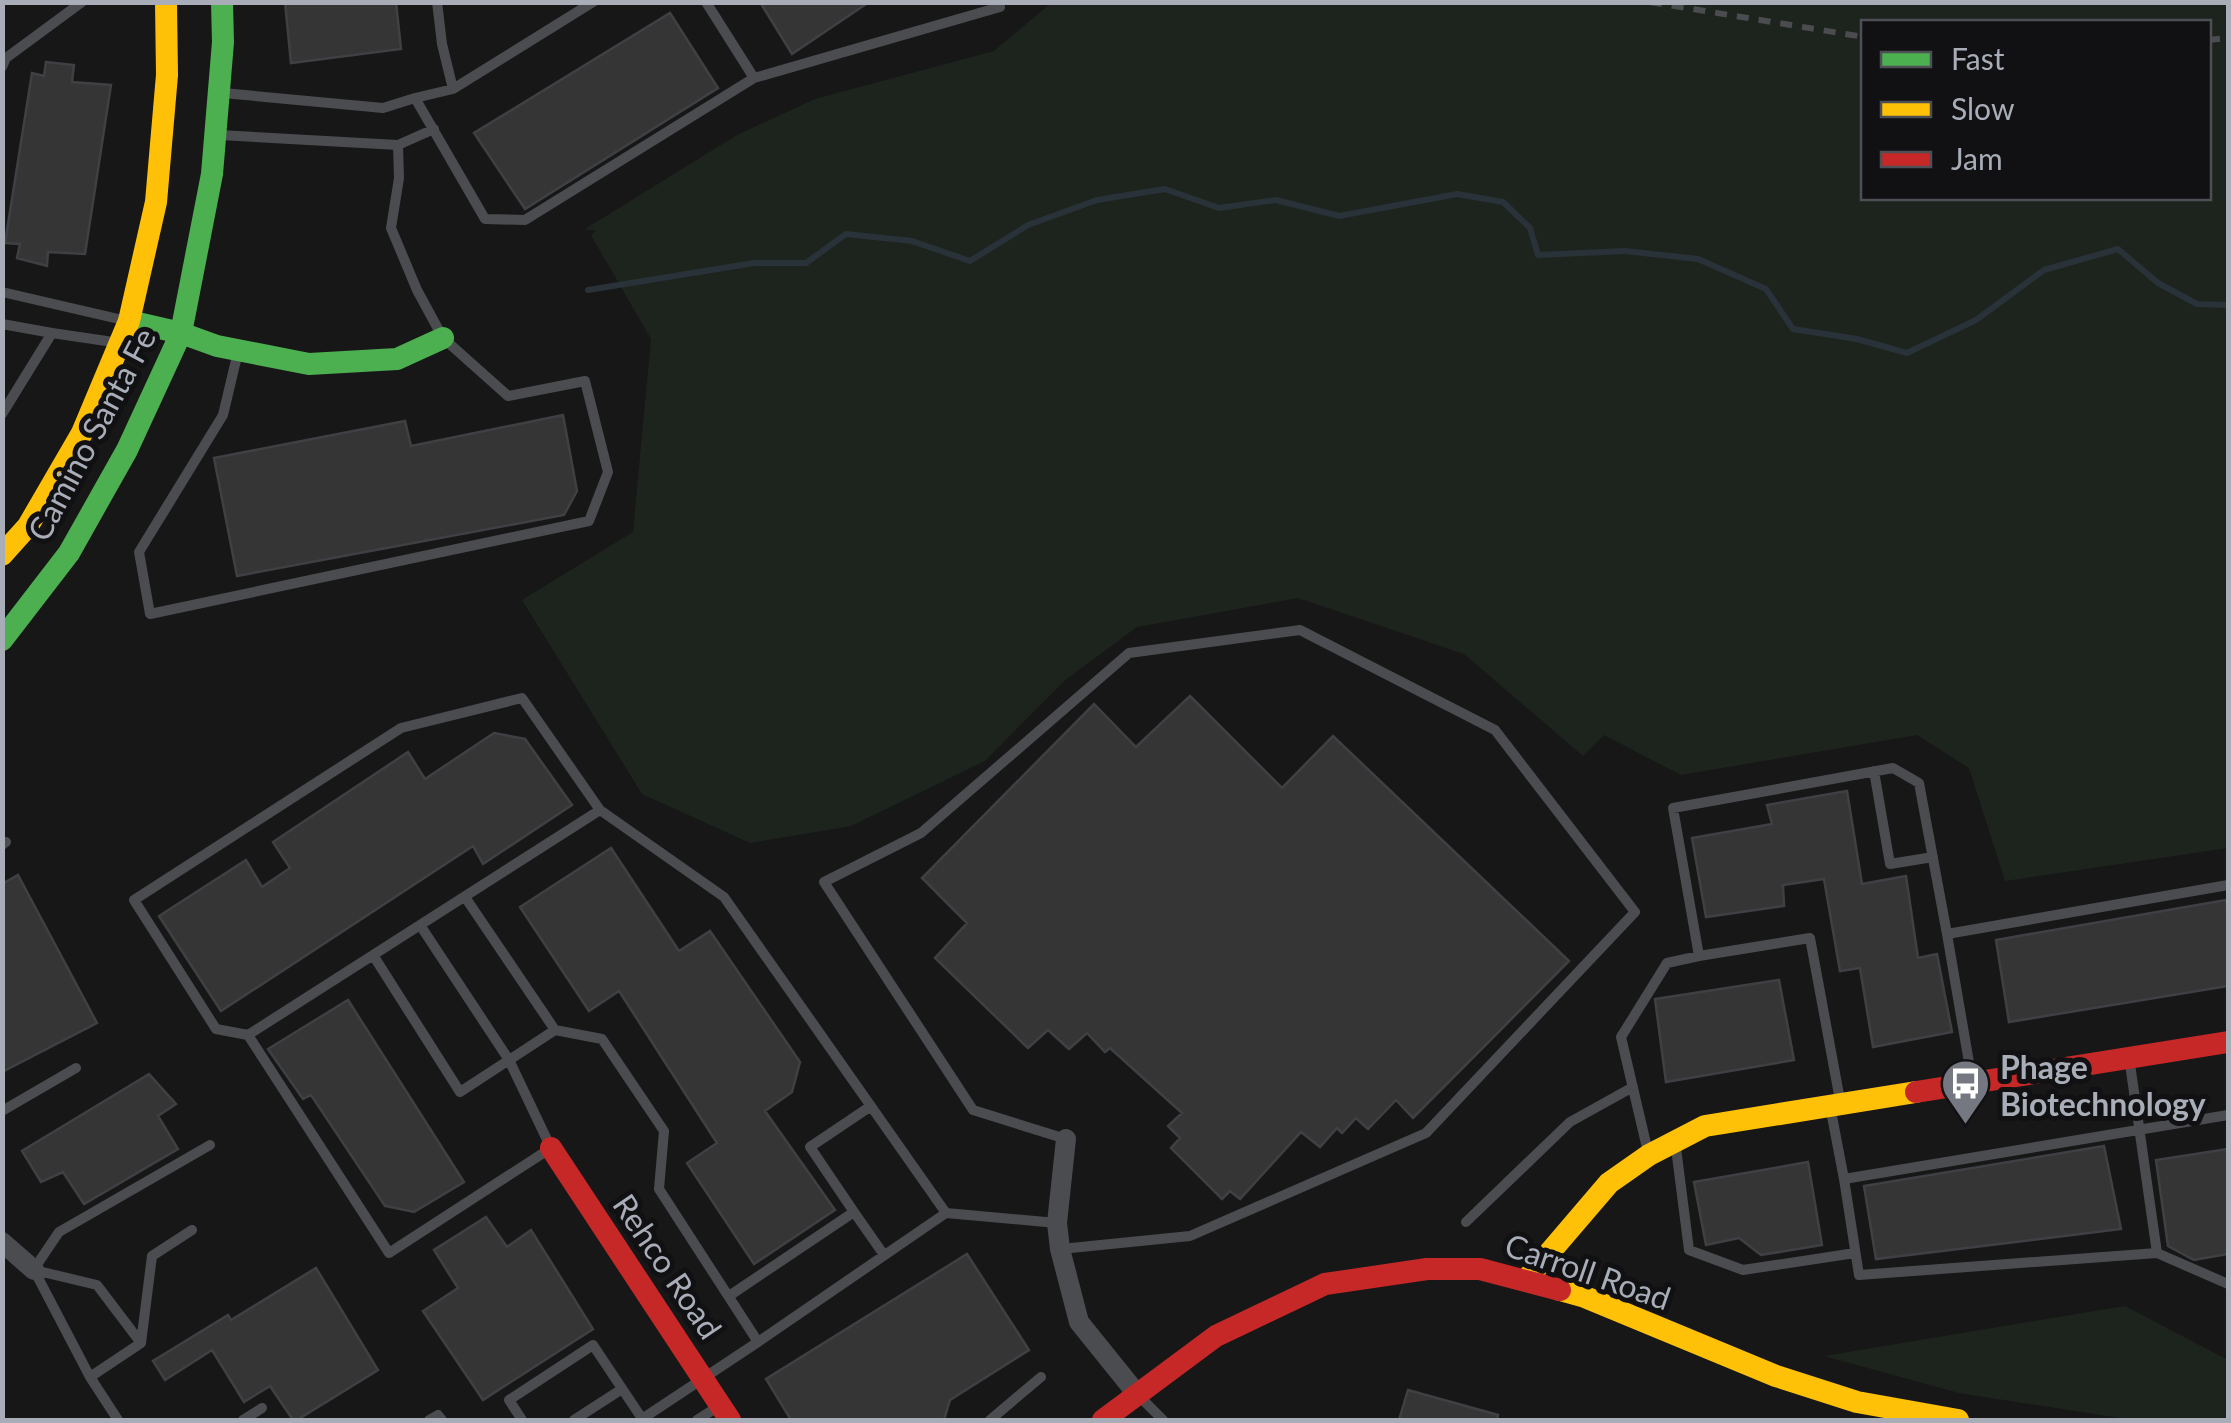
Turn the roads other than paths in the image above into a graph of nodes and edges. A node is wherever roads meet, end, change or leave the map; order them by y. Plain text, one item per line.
1 (82, 2) edge
2 (166, 2) edge
3 (222, 2) edge
4 (438, 2) edge
5 (594, 2) edge
6 (706, 2) edge
7 (997, 2) edge
8 (2, 67) edge
9 (754, 78) junction
10 (453, 90) junction
11 (219, 93) junction
12 (416, 98) junction
13 (434, 129) junction
14 (215, 134) junction
15 (398, 145) junction
16 (2, 292) edge
17 (2, 324) edge
18 (124, 332) junction
19 (52, 333) junction
20 (182, 333) junction
21 (442, 338) junction
22 (238, 350) junction
23 (2, 414) edge
24 (2, 555) edge
25 (2, 640) edge
26 (1874, 771) junction
27 (600, 810) junction
28 (1933, 857) junction
29 (2228, 886) edge
30 (465, 897) junction
31 (420, 925) junction
32 (1947, 934) junction
33 (373, 955) junction
34 (1699, 956) junction
35 (555, 1030) junction
36 (248, 1035) junction
37 (2228, 1042) edge
38 (2129, 1058) junction
39 (509, 1060) junction
40 (76, 1068) dead end
41 (1973, 1083) junction
42 (1632, 1086) junction
43 (1836, 1105) junction
44 (871, 1106) junction
45 (2, 1112) edge
46 (2228, 1115) edge
47 (2139, 1131) junction
48 (1066, 1139) joint
49 (1676, 1141) junction
50 (210, 1145) dead end
51 (551, 1148) junction
52 (1648, 1154) junction
53 (1844, 1179) junction
54 (854, 1212) junction
55 (946, 1212) junction
56 (1466, 1222) dead end
57 (1057, 1223) junction
58 (192, 1230) dead end
59 (2, 1242) edge
60 (1060, 1249) junction
61 (1855, 1253) junction
62 (2157, 1253) junction
63 (884, 1255) junction
64 (34, 1270) junction
65 (1526, 1280) junction
66 (2228, 1284) edge
67 (729, 1296) junction
68 (758, 1342) junction
69 (141, 1343) junction
70 (90, 1377) junction
71 (1041, 1377) dead end
72 (703, 1378) junction
73 (622, 1389) junction
74 (1137, 1394) junction
75 (262, 1408) dead end
76 (725, 1413) edge
77 (118, 1420) edge
78 (243, 1420) edge
79 (429, 1420) edge
80 (442, 1420) edge
81 (522, 1420) edge
82 (574, 1420) edge
83 (642, 1420) edge
84 (698, 1420) edge
85 (990, 1420) edge
86 (1104, 1420) edge
87 (1163, 1420) edge
88 (1958, 1420) edge

1 - 8 lane
2 - 18 main road, Camino Santa Fe
3 - 11 main road, Camino Santa Fe
4 - 10 lane
5 - 10 lane
6 - 9 lane
7 - 9 lane
9 - 13 lane
10 - 12 lane
11 - 12 lane
11 - 14 main road, Camino Santa Fe
12 - 13 lane
13 - 15 lane
14 - 15 lane
14 - 20 main road, Camino Santa Fe
15 - 21 lane
16 - 18 lane
17 - 19 lane
18 - 19 lane
18 - 20 main road
18 - 24 main road, Camino Santa Fe
19 - 23 lane
20 - 22 main road
20 - 25 main road, Camino Santa Fe
21 - 22 main road
21 - 22 lane
26 - 28 lane
26 - 28 lane
26 - 34 lane
27 - 30 lane
27 - 36 lane
27 - 44 lane
28 - 32 lane
29 - 32 lane
30 - 31 lane
30 - 35 lane
31 - 33 lane
31 - 39 lane
32 - 41 lane
33 - 36 lane
33 - 39 lane
34 - 42 lane
34 - 43 lane
35 - 39 lane
35 - 67 lane
36 - 51 lane
37 - 38 main road
38 - 41 main road
38 - 47 lane
39 - 51 lane
40 - 45 lane
41 - 43 main road
42 - 52 lane
42 - 56 lane
43 - 49 main road
43 - 53 lane
44 - 54 lane
44 - 55 lane
46 - 47 lane
47 - 53 lane
47 - 62 lane
48 - 57 street
48 - 60 lane
49 - 52 main road
49 - 61 lane
50 - 64 lane
51 - 72 main road, Rehco Road
52 - 65 main road
53 - 61 lane
54 - 63 lane
54 - 67 lane
55 - 57 lane
55 - 63 lane
57 - 60 street
58 - 69 lane
59 - 64 street
60 - 74 street
61 - 62 lane
62 - 66 lane
63 - 68 lane
64 - 69 lane
64 - 70 lane
65 - 74 main road, Carroll Road
65 - 88 main road, Carroll Road
67 - 68 lane
68 - 72 lane
69 - 70 lane
70 - 77 lane
71 - 85 lane
72 - 76 main road, Rehco Road
72 - 83 lane
73 - 81 lane
73 - 82 lane
73 - 83 lane
74 - 86 main road, Carroll Road
74 - 87 lane
75 - 78 lane
76 - 84 lane
79 - 80 lane

